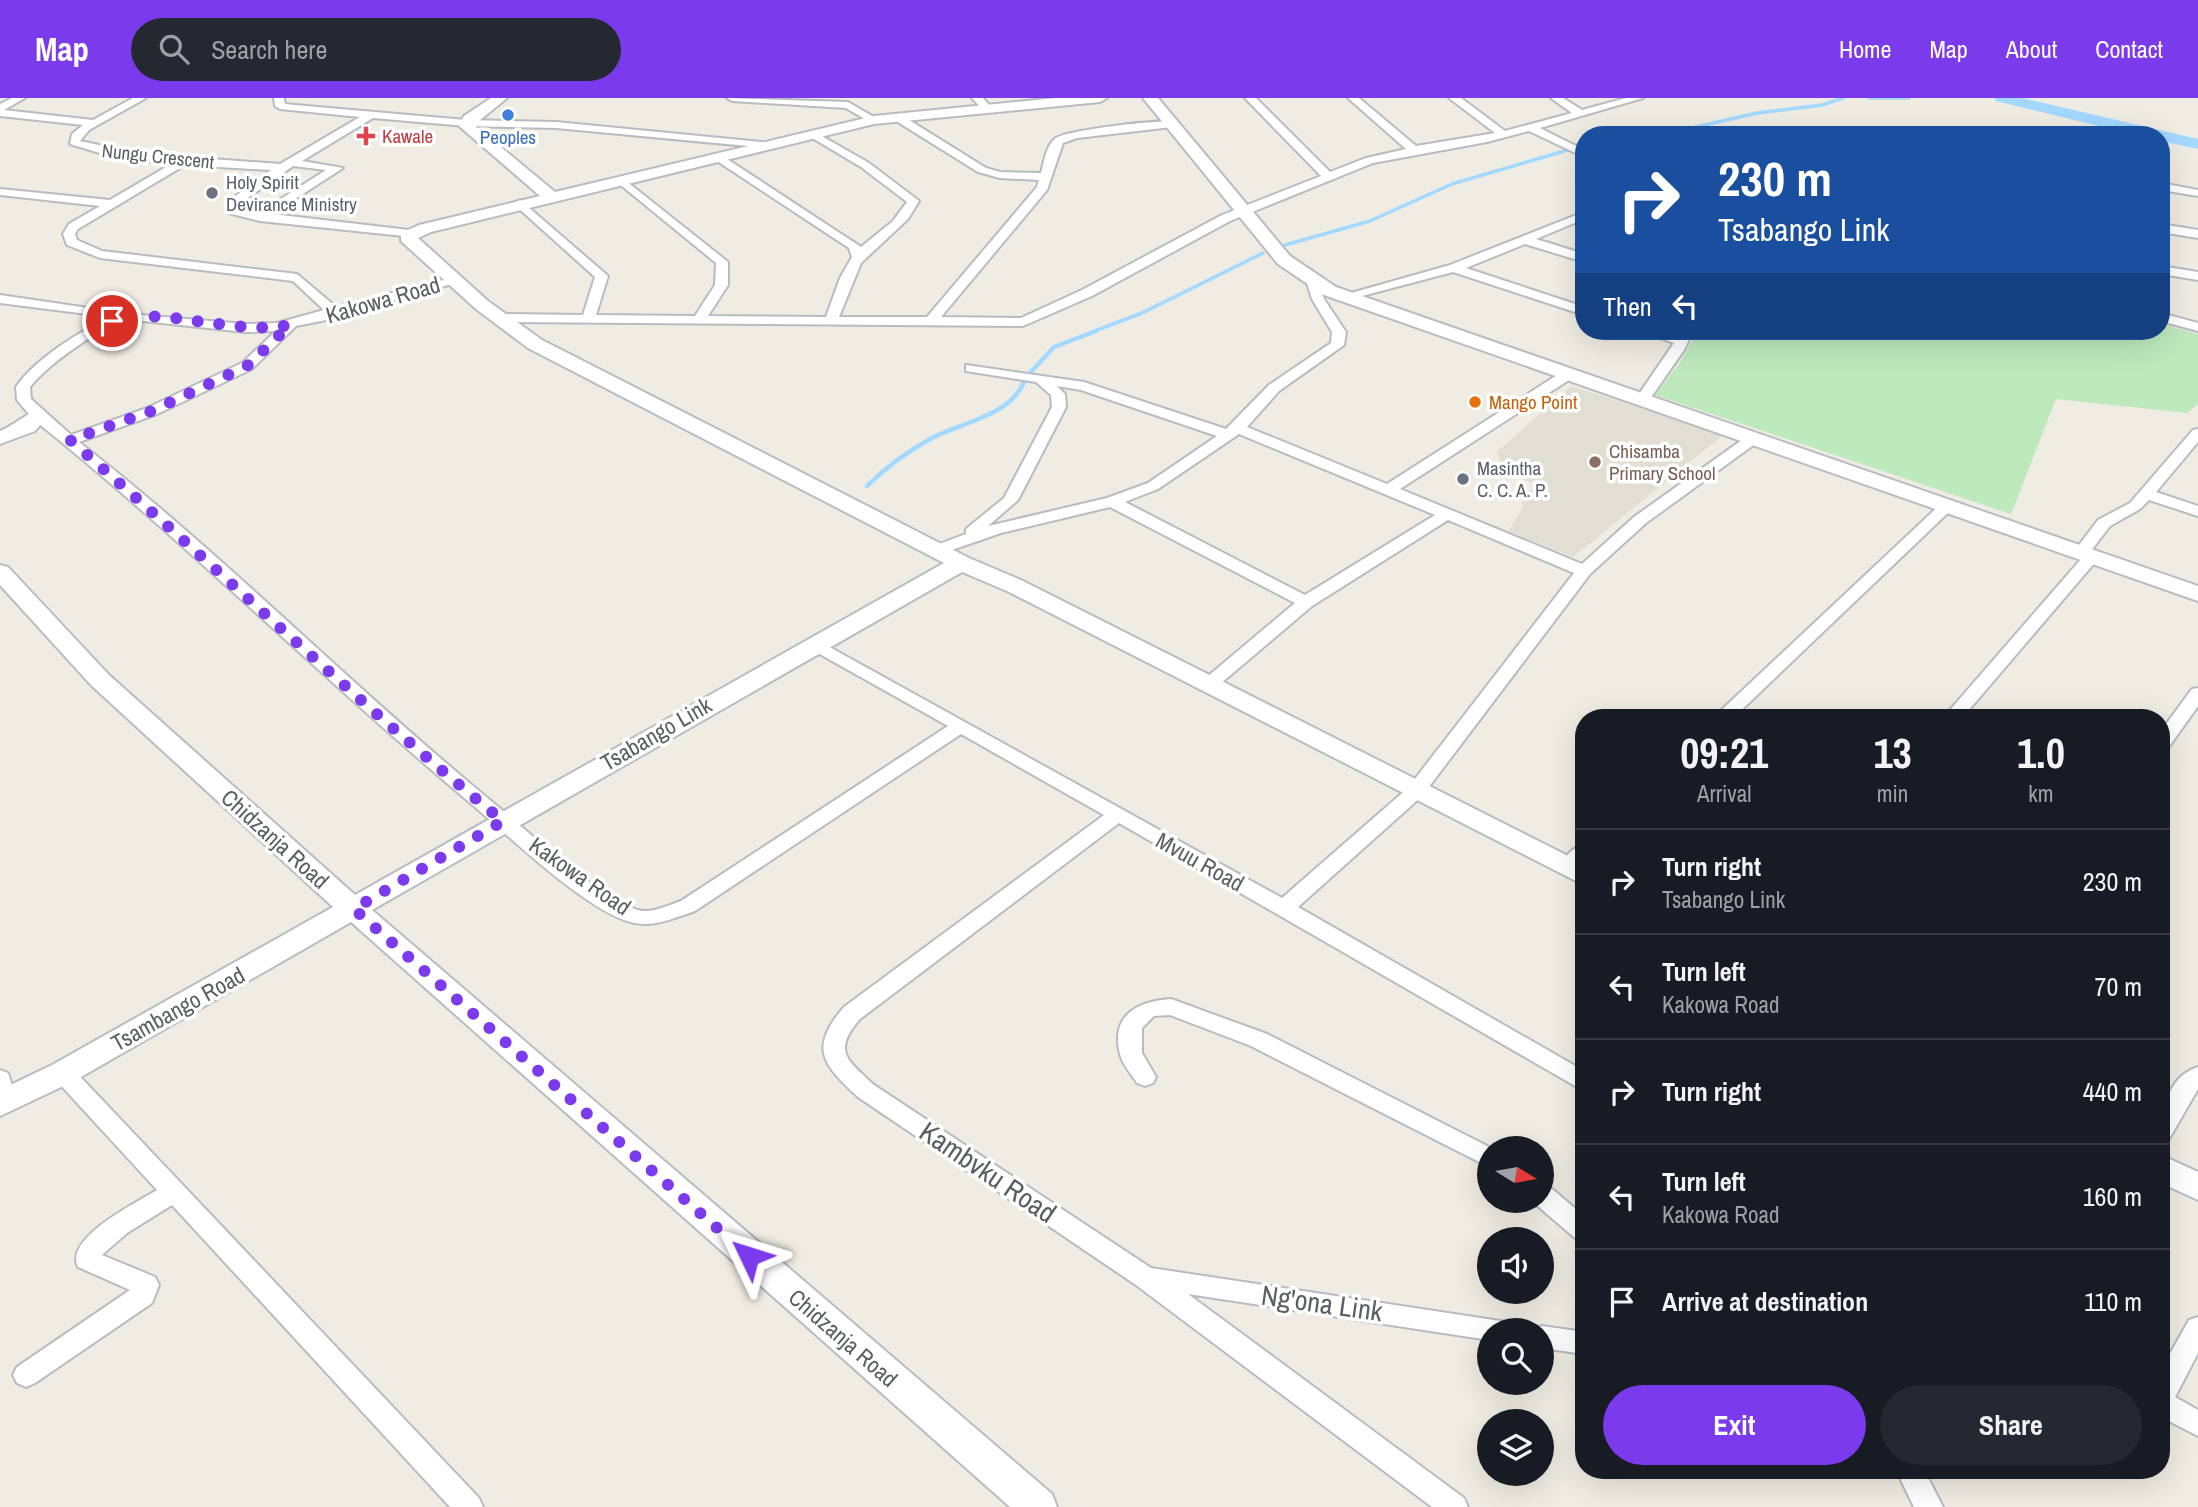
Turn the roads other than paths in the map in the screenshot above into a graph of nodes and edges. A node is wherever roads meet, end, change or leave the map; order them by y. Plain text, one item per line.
1 (20, 98) edge
2 (141, 98) edge
3 (279, 98) edge
4 (500, 98) edge
5 (732, 98) edge
6 (1100, 98) edge
7 (1150, 98) edge
8 (1250, 98) edge
9 (1353, 98) edge
10 (1454, 98) edge
11 (1556, 98) edge
12 (1638, 98) edge
13 (982, 103) edge
14 (0, 108) edge
15 (0, 113) edge
16 (1581, 114) junction
17 (370, 115) junction
18 (897, 117) junction
19 (874, 120) junction
20 (94, 123) junction
21 (466, 123) junction
22 (1171, 124) junction
23 (1532, 128) junction
24 (813, 134) junction
25 (1504, 135) junction
26 (768, 145) junction
27 (1413, 150) junction
28 (1575, 150) edge
29 (717, 157) junction
30 (185, 160) junction
31 (288, 165) junction
32 (1328, 176) junction
33 (1047, 177) junction
34 (621, 180) junction
35 (2170, 188) edge
36 (1, 193) edge
37 (2198, 193) edge
38 (552, 197) junction
39 (110, 203) junction
40 (520, 204) junction
41 (1244, 212) junction
42 (260, 217) junction
43 (1575, 219) edge
44 (2170, 229) edge
45 (409, 234) junction
46 (2198, 234) edge
47 (1526, 240) junction
48 (1575, 255) edge
49 (858, 257) junction
50 (1454, 268) junction
51 (2170, 271) edge
52 (2198, 276) edge
53 (453, 280) junction
54 (1313, 283) junction
55 (1343, 297) junction
56 (0, 299) edge
57 (1575, 308) edge
58 (336, 314) junction
59 (131, 316) junction
60 (498, 318) junction
61 (699, 319) junction
62 (2170, 319) edge
63 (588, 320) junction
64 (831, 320) junction
65 (930, 322) junction
66 (290, 325) junction
67 (2198, 327) edge
68 (1681, 340) edge
69 (971, 368) dead end
70 (1567, 375) junction
71 (1040, 379) junction
72 (1642, 400) junction
73 (38, 416) junction
74 (1233, 432) junction
75 (0, 438) edge
76 (1754, 438) junction
77 (2195, 439) edge
78 (70, 440) junction
79 (1390, 489) junction
80 (2147, 494) junction
81 (1112, 502) junction
82 (1948, 505) junction
83 (2198, 510) edge
84 (1447, 514) junction
85 (959, 553) junction
86 (2086, 555) junction
87 (1584, 571) junction
88 (0, 572) edge
89 (2198, 594) edge
90 (1306, 602) junction
91 (815, 644) junction
92 (1207, 686) junction
93 (2198, 693) edge
94 (1731, 709) edge
95 (1959, 709) edge
96 (961, 726) junction
97 (2170, 732) edge
98 (1415, 792) junction
99 (1116, 816) junction
100 (503, 821) junction
101 (1575, 864) edge
102 (1284, 908) junction
103 (354, 909) junction
104 (63, 1073) junction
105 (2198, 1076) edge
106 (1145, 1077) dead end
107 (1575, 1077) edge
108 (2, 1095) edge
109 (2170, 1116) edge
110 (1477, 1152) edge
111 (2170, 1173) edge
112 (2198, 1187) edge
113 (173, 1192) junction
114 (1554, 1205) edge
115 (1575, 1223) edge
116 (1145, 1277) junction
117 (1477, 1327) edge
118 (2198, 1328) edge
119 (1554, 1339) edge
120 (1575, 1342) edge
121 (26, 1375) dead end
122 (2170, 1379) edge
123 (2170, 1408) edge
124 (2198, 1424) edge
125 (1915, 1479) edge
126 (1427, 1496) edge
127 (469, 1507) edge
128 (1038, 1507) edge
129 (1454, 1507) edge
130 (1929, 1507) edge

1 - 14 street
2 - 20 street, Nungu Crescent
3 - 17 street
4 - 21 street
5 - 19 street
6 - 13 street
7 - 22 street
8 - 32 street
9 - 27 street
10 - 25 street
11 - 16 street
12 - 16 street
13 - 18 street
15 - 20 street
16 - 23 street
17 - 21 street
17 - 31 street
18 - 19 street
18 - 33 street
19 - 24 street
20 - 30 street, Nungu Crescent
21 - 26 street
21 - 38 street
22 - 33 street
22 - 41 street
23 - 25 street
23 - 28 street
24 - 26 street
24 - 49 street
25 - 27 street
26 - 29 street
27 - 32 street
29 - 34 street
29 - 49 street
30 - 31 street, Nungu Crescent
30 - 39 street
31 - 42 street
31 - 42 street, Nungu Crescent
32 - 41 street
33 - 65 street
34 - 38 street
34 - 61 street
35 - 37 street
36 - 39 street
38 - 40 street
39 - 58 street
40 - 45 street
40 - 63 street
41 - 54 street
41 - 65 street
42 - 45 street
43 - 47 street
44 - 46 street
45 - 53 street
47 - 48 street
47 - 50 street
49 - 64 street
50 - 55 street
50 - 57 street
51 - 52 street
53 - 58 street, Kakowa Road
53 - 60 street
54 - 55 street
54 - 74 street
55 - 70 street
56 - 59 street
58 - 66 street, Kakowa Road
59 - 66 street, Kakowa Road
59 - 73 street, Kakowa Road
60 - 63 street
60 - 85 street
61 - 63 street
61 - 64 street
62 - 67 street
64 - 65 street
66 - 78 street
68 - 72 street
69 - 71 street
70 - 72 street
70 - 79 street
71 - 74 street
71 - 85 street
72 - 76 street
73 - 75 street
73 - 78 street, Kakowa Road
74 - 79 street
74 - 81 street
76 - 82 street
76 - 87 street
77 - 80 street
78 - 100 street, Kakowa Road
79 - 84 street
80 - 83 street
80 - 86 street
81 - 85 street
81 - 90 street
82 - 86 street
82 - 94 street
84 - 87 street
84 - 90 street
85 - 91 street, Tsabango Link
85 - 92 street
86 - 89 street
86 - 95 street
87 - 98 street
88 - 103 street, Chidzanja Road
90 - 92 street
91 - 96 street, Mvuu Road
91 - 100 street, Tsabango Link
92 - 98 street
93 - 97 street
96 - 99 street, Mvuu Road
96 - 100 street, Kakowa Road
98 - 101 street
98 - 102 street
99 - 102 street, Mvuu Road
99 - 116 street, Kambvku Road
100 - 103 street, Tsabango Link
102 - 107 street, Mvuu Road
103 - 104 street, Tsambango Road
103 - 128 street, Chidzanja Road
104 - 108 street, Tsambango Road
104 - 113 street
105 - 109 street
106 - 110 street
111 - 112 street
113 - 121 street
113 - 127 street
114 - 115 street
116 - 117 street, Ng'ona Link
116 - 126 street, Kambvku Road
118 - 122 street
119 - 120 street
123 - 124 street
125 - 130 street
126 - 129 street, Kambvku Road

